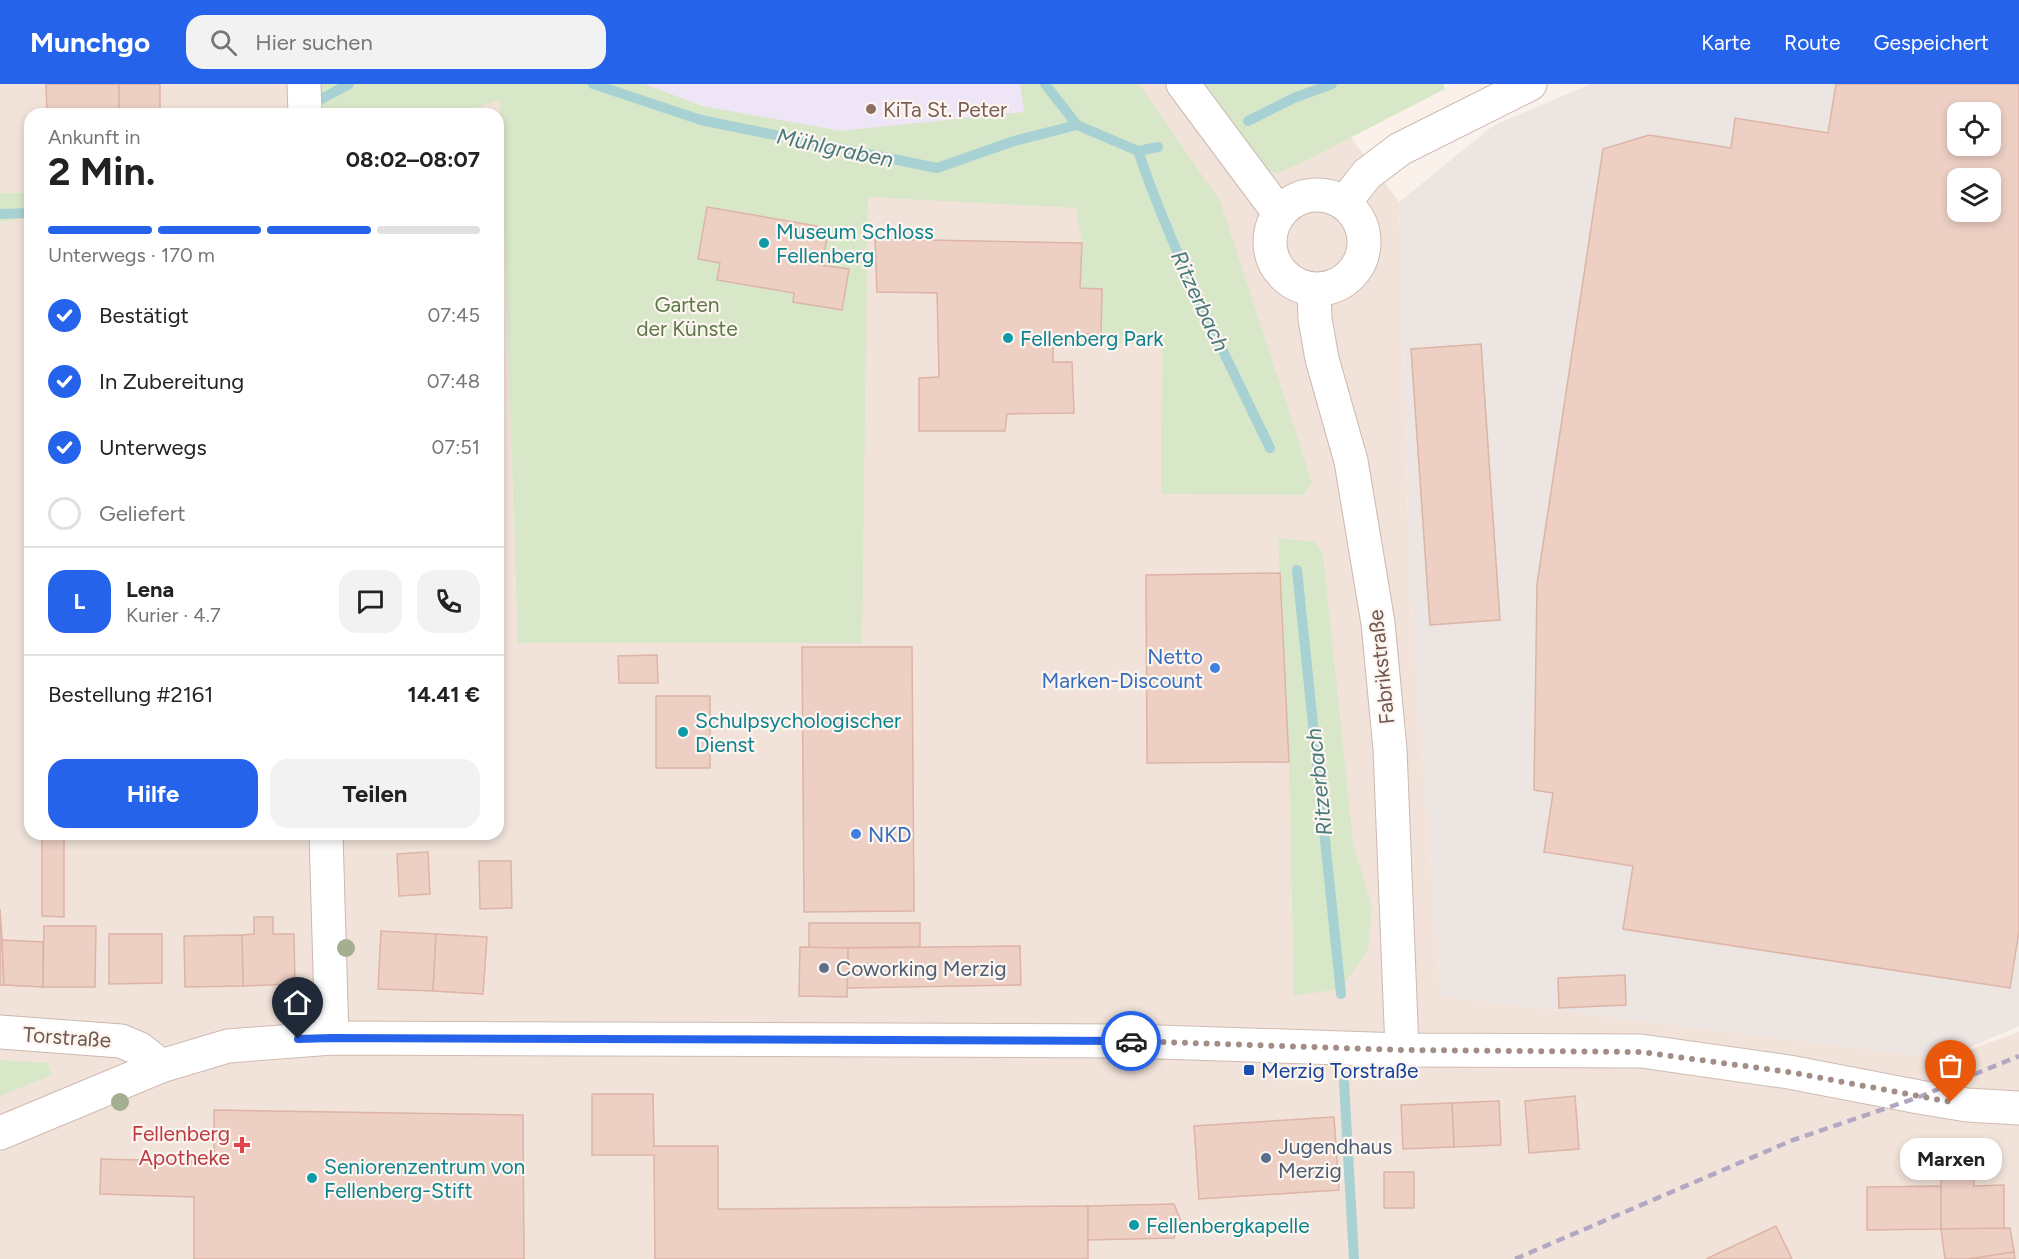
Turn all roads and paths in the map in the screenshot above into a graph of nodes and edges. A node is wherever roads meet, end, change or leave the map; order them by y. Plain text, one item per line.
1 (304, 84) edge
2 (1183, 84) edge
3 (1530, 84) edge
4 (304, 108) edge
5 (1344, 203) junction
6 (1279, 213) junction
7 (1314, 291) junction
8 (326, 840) edge
9 (0, 1032) edge
10 (332, 1038) junction
11 (1402, 1050) junction
12 (161, 1066) junction
13 (2019, 1108) edge
14 (0, 1133) edge

1 - 4 main road
2 - 6 main road
3 - 5 main road
5 - 6 main road
5 - 7 main road
6 - 7 main road
7 - 11 main road, Fabrikstraße
8 - 10 main road
9 - 12 main road, Torstraße
10 - 11 main road
10 - 12 main road
11 - 13 main road
12 - 14 main road

